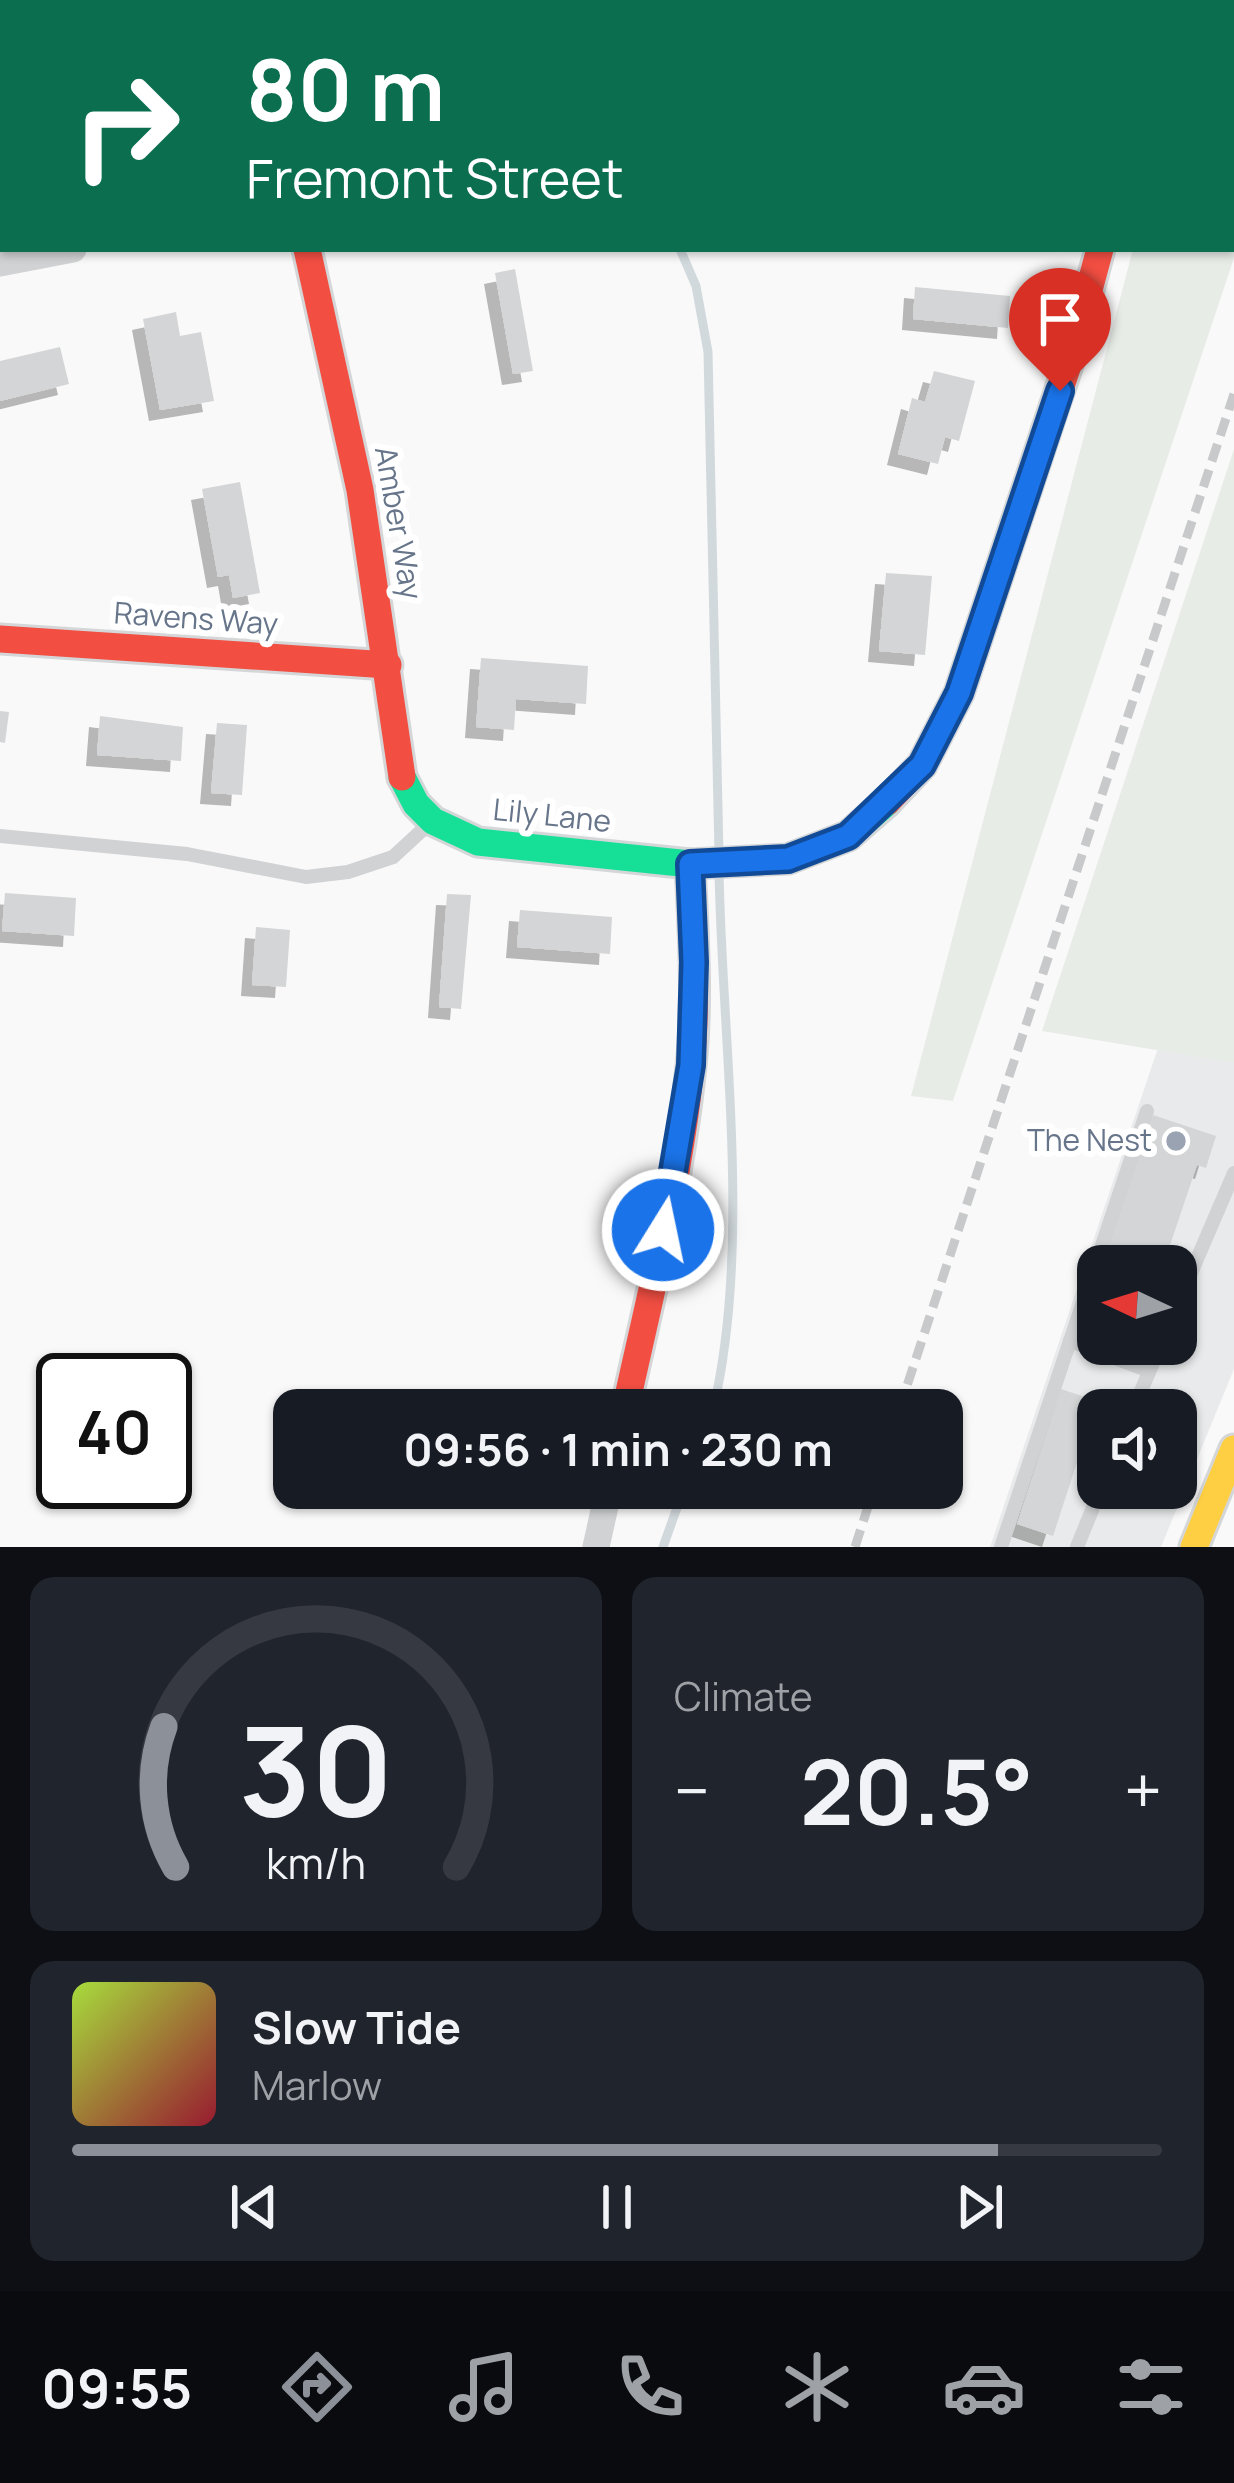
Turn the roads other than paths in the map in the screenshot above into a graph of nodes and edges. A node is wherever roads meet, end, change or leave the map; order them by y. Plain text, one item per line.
1 (57, 252) edge
2 (308, 252) edge
3 (1099, 252) edge
4 (0, 263) edge
5 (0, 639) edge
6 (388, 665) junction
7 (426, 814) junction
8 (0, 836) edge
9 (697, 864) junction
10 (1147, 1111) dead end
11 (1234, 1173) edge
12 (1197, 1259) edge
13 (1070, 1341) junction
14 (1152, 1365) edge
15 (1149, 1371) junction
16 (629, 1389) edge
17 (1142, 1389) edge
18 (1234, 1449) edge
19 (604, 1509) edge
20 (1092, 1509) edge
21 (596, 1547) edge
22 (1000, 1547) edge
23 (1077, 1547) edge
24 (1194, 1547) edge

1 - 4 street
2 - 6 street, Amber Way
3 - 9 street, Lily Lane
5 - 6 street, Ravens Way
6 - 7 street, Amber Way
7 - 8 lane
7 - 9 street, Lily Lane
9 - 16 street
10 - 13 lane
11 - 12 lane
13 - 15 lane
13 - 22 lane
14 - 15 lane
15 - 17 lane
18 - 24 street
19 - 21 street
20 - 23 lane

